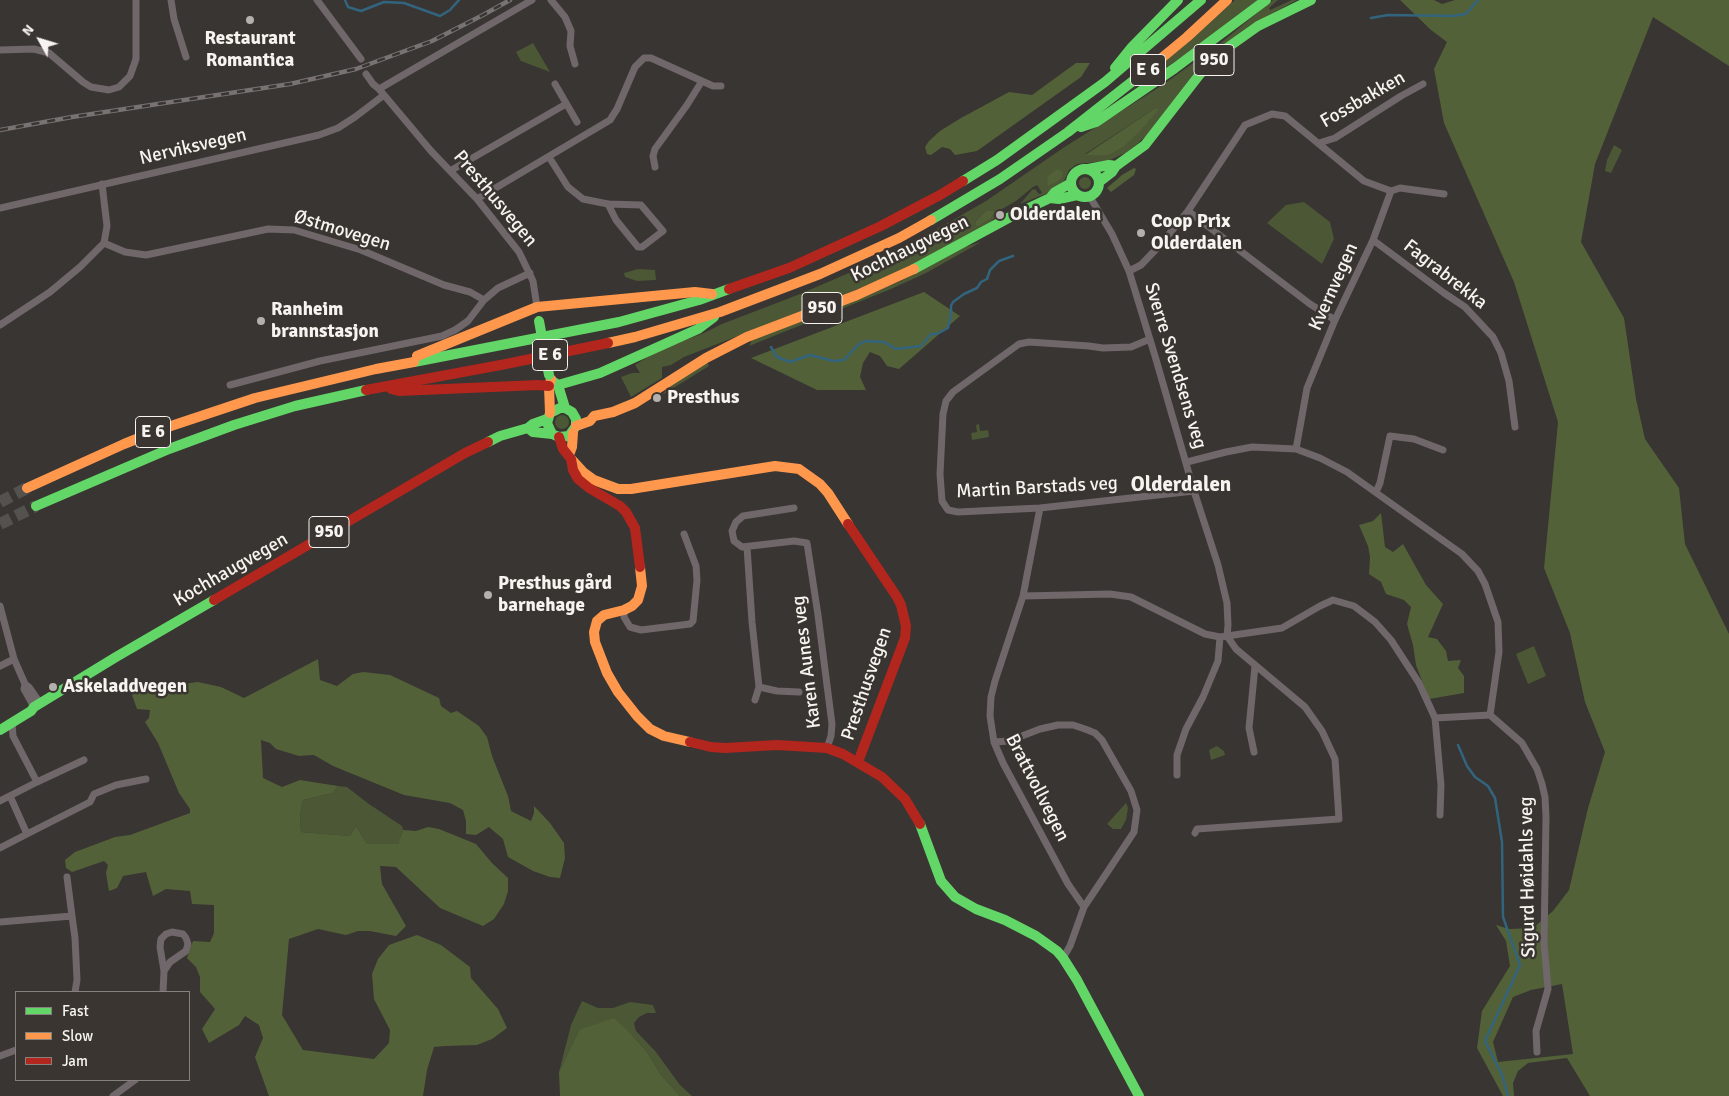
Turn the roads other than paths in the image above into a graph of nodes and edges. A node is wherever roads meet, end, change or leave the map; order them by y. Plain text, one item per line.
1 (136, 0) edge
2 (171, 0) edge
3 (317, 0) edge
4 (532, 0) edge
5 (551, 0) edge
6 (1178, 0) edge
7 (1201, 0) edge
8 (1227, 0) edge
9 (1266, 0) edge
10 (1311, 0) edge
11 (0, 50) edge
12 (186, 58) dead end
13 (360, 59) dead end
14 (575, 64) dead end
15 (366, 74) dead end
16 (702, 81) junction
17 (1105, 82) junction
18 (555, 84) dead end
19 (1423, 84) dead end
20 (721, 86) dead end
21 (382, 92) junction
22 (566, 104) junction
23 (577, 122) dead end
24 (1068, 132) junction
25 (1319, 143) junction
26 (549, 157) junction
27 (1116, 166) junction
28 (655, 167) dead end
29 (1088, 169) junction
30 (450, 171) junction
31 (1099, 182) junction
32 (1071, 183) junction
33 (102, 184) junction
34 (1391, 191) junction
35 (1444, 194) dead end
36 (1077, 195) junction
37 (1090, 197) junction
38 (1050, 198) junction
39 (477, 199) junction
40 (608, 204) junction
41 (0, 208) edge
42 (1188, 211) junction
43 (1373, 240) junction
44 (104, 243) junction
45 (1129, 271) junction
46 (530, 273) junction
47 (717, 294) junction
48 (484, 300) junction
49 (537, 307) junction
50 (720, 312) junction
51 (1336, 320) junction
52 (0, 325) edge
53 (1150, 339) junction
54 (408, 363) junction
55 (552, 382) junction
56 (230, 384) dead end
57 (379, 387) junction
58 (569, 410) junction
59 (549, 416) junction
60 (594, 416) junction
61 (1515, 426) dead end
62 (528, 428) junction
63 (575, 429) junction
64 (555, 435) junction
65 (1296, 449) junction
66 (1443, 450) dead end
67 (570, 457) junction
68 (1187, 462) junction
69 (27, 488) tunnel mouth
70 (1194, 491) junction
71 (1376, 492) junction
72 (36, 506) tunnel mouth
73 (794, 508) dead end
74 (1040, 508) junction
75 (684, 534) dead end
76 (747, 547) junction
77 (1023, 596) junction
78 (0, 606) edge
79 (624, 610) junction
80 (1223, 636) junction
81 (14, 658) junction
82 (0, 666) edge
83 (1255, 666) junction
84 (759, 687) junction
85 (799, 692) dead end
86 (755, 700) dead end
87 (37, 705) junction
88 (1490, 715) junction
89 (1435, 718) junction
90 (12, 723) junction
91 (1, 728) edge
92 (13, 736) junction
93 (994, 742) junction
94 (827, 748) junction
95 (1254, 752) dead end
96 (84, 760) dead end
97 (858, 762) junction
98 (1177, 775) dead end
99 (146, 779) dead end
100 (38, 782) junction
101 (10, 796) junction
102 (0, 801) edge
103 (1440, 815) dead end
104 (1195, 833) dead end
105 (27, 834) junction
106 (0, 848) edge
107 (67, 878) dead end
108 (1084, 907) junction
109 (72, 916) junction
110 (0, 922) edge
111 (1063, 958) junction
112 (164, 971) junction
113 (75, 991) edge
114 (163, 991) edge
115 (15, 1050) edge
116 (1537, 1052) dead end
117 (0, 1056) edge
118 (135, 1081) edge
119 (113, 1096) edge
120 (1138, 1096) edge

1 - 11 street
2 - 12 street
3 - 13 street
4 - 21 street
5 - 14 street
6 - 17 main road, E 6
7 - 17 main road, E 6
8 - 24 main road, E 6
9 - 24 main road, E 6
10 - 27 main road, 950
15 - 21 street, Presthusvegen
16 - 20 street
16 - 26 street
16 - 28 street
17 - 47 main road, E 6
18 - 22 street
19 - 25 street, Fossbakken
21 - 30 street, Presthusvegen
21 - 33 street, Nerviksvegen
22 - 23 street
22 - 30 street
24 - 50 main road, E 6
25 - 34 street
25 - 42 street
26 - 39 street
26 - 40 street
27 - 29 main road
27 - 31 main road, 950
29 - 31 main road
29 - 32 main road, 950
30 - 39 street, Presthusvegen
31 - 37 main road, 950
32 - 36 main road
32 - 38 main road, Kochhaugvegen / 950
33 - 41 street, Nerviksvegen
33 - 44 street
34 - 35 street
34 - 43 street, Kvernvegen
36 - 37 main road, 950
36 - 38 main road, Kochhaugvegen / 950
37 - 45 street, Sverre Svendsens veg
38 - 60 main road, Kochhaugvegen / 950
39 - 46 street, Presthusvegen
40 - 40 street
42 - 45 street
42 - 51 street
43 - 51 street, Kvernvegen
43 - 61 street, Fagrabrekka
44 - 48 street, Østmovegen
44 - 52 street
45 - 53 street, Sverre Svendsens veg
46 - 48 street
46 - 49 street, Presthusvegen
47 - 49 main road, E 6
47 - 54 main road, E 6
48 - 56 street
49 - 54 main road, E 6
49 - 55 main road, Presthusvegen, bridge
50 - 55 main road, E 6
50 - 57 main road, E 6
51 - 65 street, Kvernvegen
53 - 68 street, Sverre Svendsens veg
53 - 74 street, Martin Barstads veg
54 - 69 main road, E 6
55 - 57 main road, E 6
55 - 58 main road, Presthusvegen
55 - 59 main road, Presthusvegen
57 - 72 main road, E 6
58 - 59 main road, 950
58 - 60 main road, Kochhaugvegen / 950
58 - 63 main road
59 - 62 main road, Kochhaugvegen / 950
59 - 64 main road
60 - 63 main road, Kochhaugvegen / 950
62 - 64 main road
62 - 87 main road, Kochhaugvegen / 950
63 - 64 main road, 950
63 - 67 main road
64 - 67 main road, Presthusvegen
65 - 68 street
65 - 71 street
66 - 71 street
67 - 79 main road
67 - 97 main road, Presthusvegen
68 - 70 street, Sverre Svendsens veg
70 - 74 street, Martin Barstads veg
70 - 80 street, Sverre Svendsens veg
71 - 88 street
73 - 76 street
74 - 77 street, Brattvollvegen
75 - 79 street
76 - 84 street
76 - 94 street, Karen Aunes veg
77 - 80 street
77 - 93 street, Brattvollvegen
78 - 81 street
79 - 94 main road
80 - 83 street
80 - 89 street
80 - 98 street, Sverre Svendsens veg
81 - 82 street
81 - 87 street
83 - 95 street
83 - 104 street
84 - 85 street, Karen Aunes veg
84 - 86 street
87 - 90 main road, Kochhaugvegen / 950
87 - 91 main road, Kochhaugvegen / 950
88 - 89 street
88 - 116 street, Sigurd Høidahls veg
89 - 103 street
90 - 91 main road, Kochhaugvegen / 950
90 - 92 street
91 - 92 street
92 - 100 street
93 - 108 street, Brattvollvegen
93 - 108 street
94 - 97 main road
96 - 100 street
97 - 111 main road, Presthusvegen
99 - 105 street
100 - 101 street
101 - 102 street
101 - 105 street
105 - 106 street
107 - 109 street
108 - 111 street
109 - 110 street
109 - 113 street
111 - 120 main road, Presthusvegen
112 - 112 street
112 - 114 street
115 - 117 street
118 - 119 street

